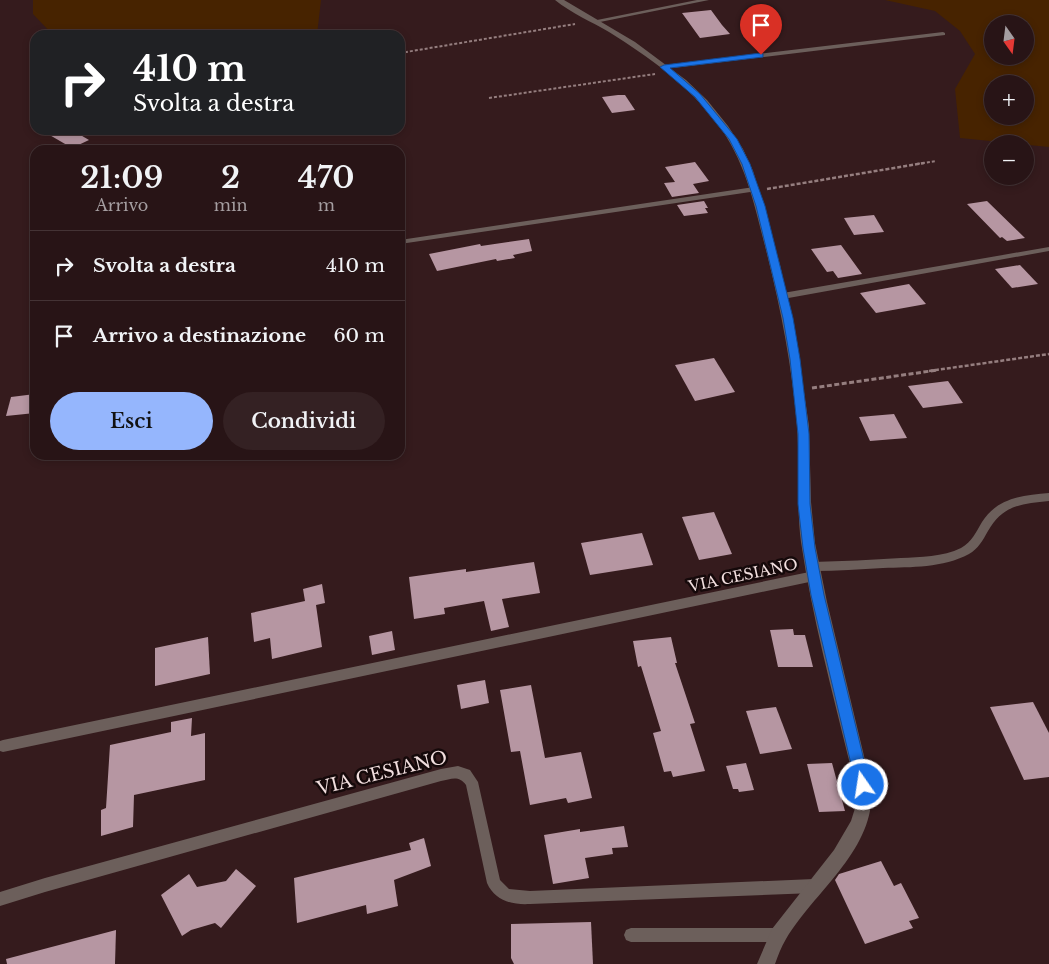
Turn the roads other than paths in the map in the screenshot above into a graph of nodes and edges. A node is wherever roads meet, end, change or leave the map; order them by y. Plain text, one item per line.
1 (559, 0) edge
2 (706, 0) edge
3 (595, 21) junction
4 (944, 34) dead end
5 (667, 69) junction
6 (755, 190) junction
7 (405, 241) edge
8 (1049, 249) edge
9 (783, 296) junction
10 (1049, 496) edge
11 (814, 572) junction
12 (3, 746) dead end
13 (814, 886) junction
14 (0, 900) edge
15 (631, 935) dead end
16 (778, 935) junction
17 (766, 964) edge

1 - 3 street, VIA CESIANO
2 - 3 lane
3 - 5 street, VIA CESIANO
4 - 5 lane
5 - 6 street, VIA CESIANO
6 - 7 lane
6 - 9 street, VIA CESIANO
8 - 9 lane
9 - 11 street, VIA CESIANO
10 - 11 lane
11 - 12 lane, VIA CESIANO
11 - 13 street, VIA CESIANO
13 - 14 lane, VIA CESIANO
13 - 16 street, VIA CESIANO
15 - 16 lane
16 - 17 street, VIA CESIANO

